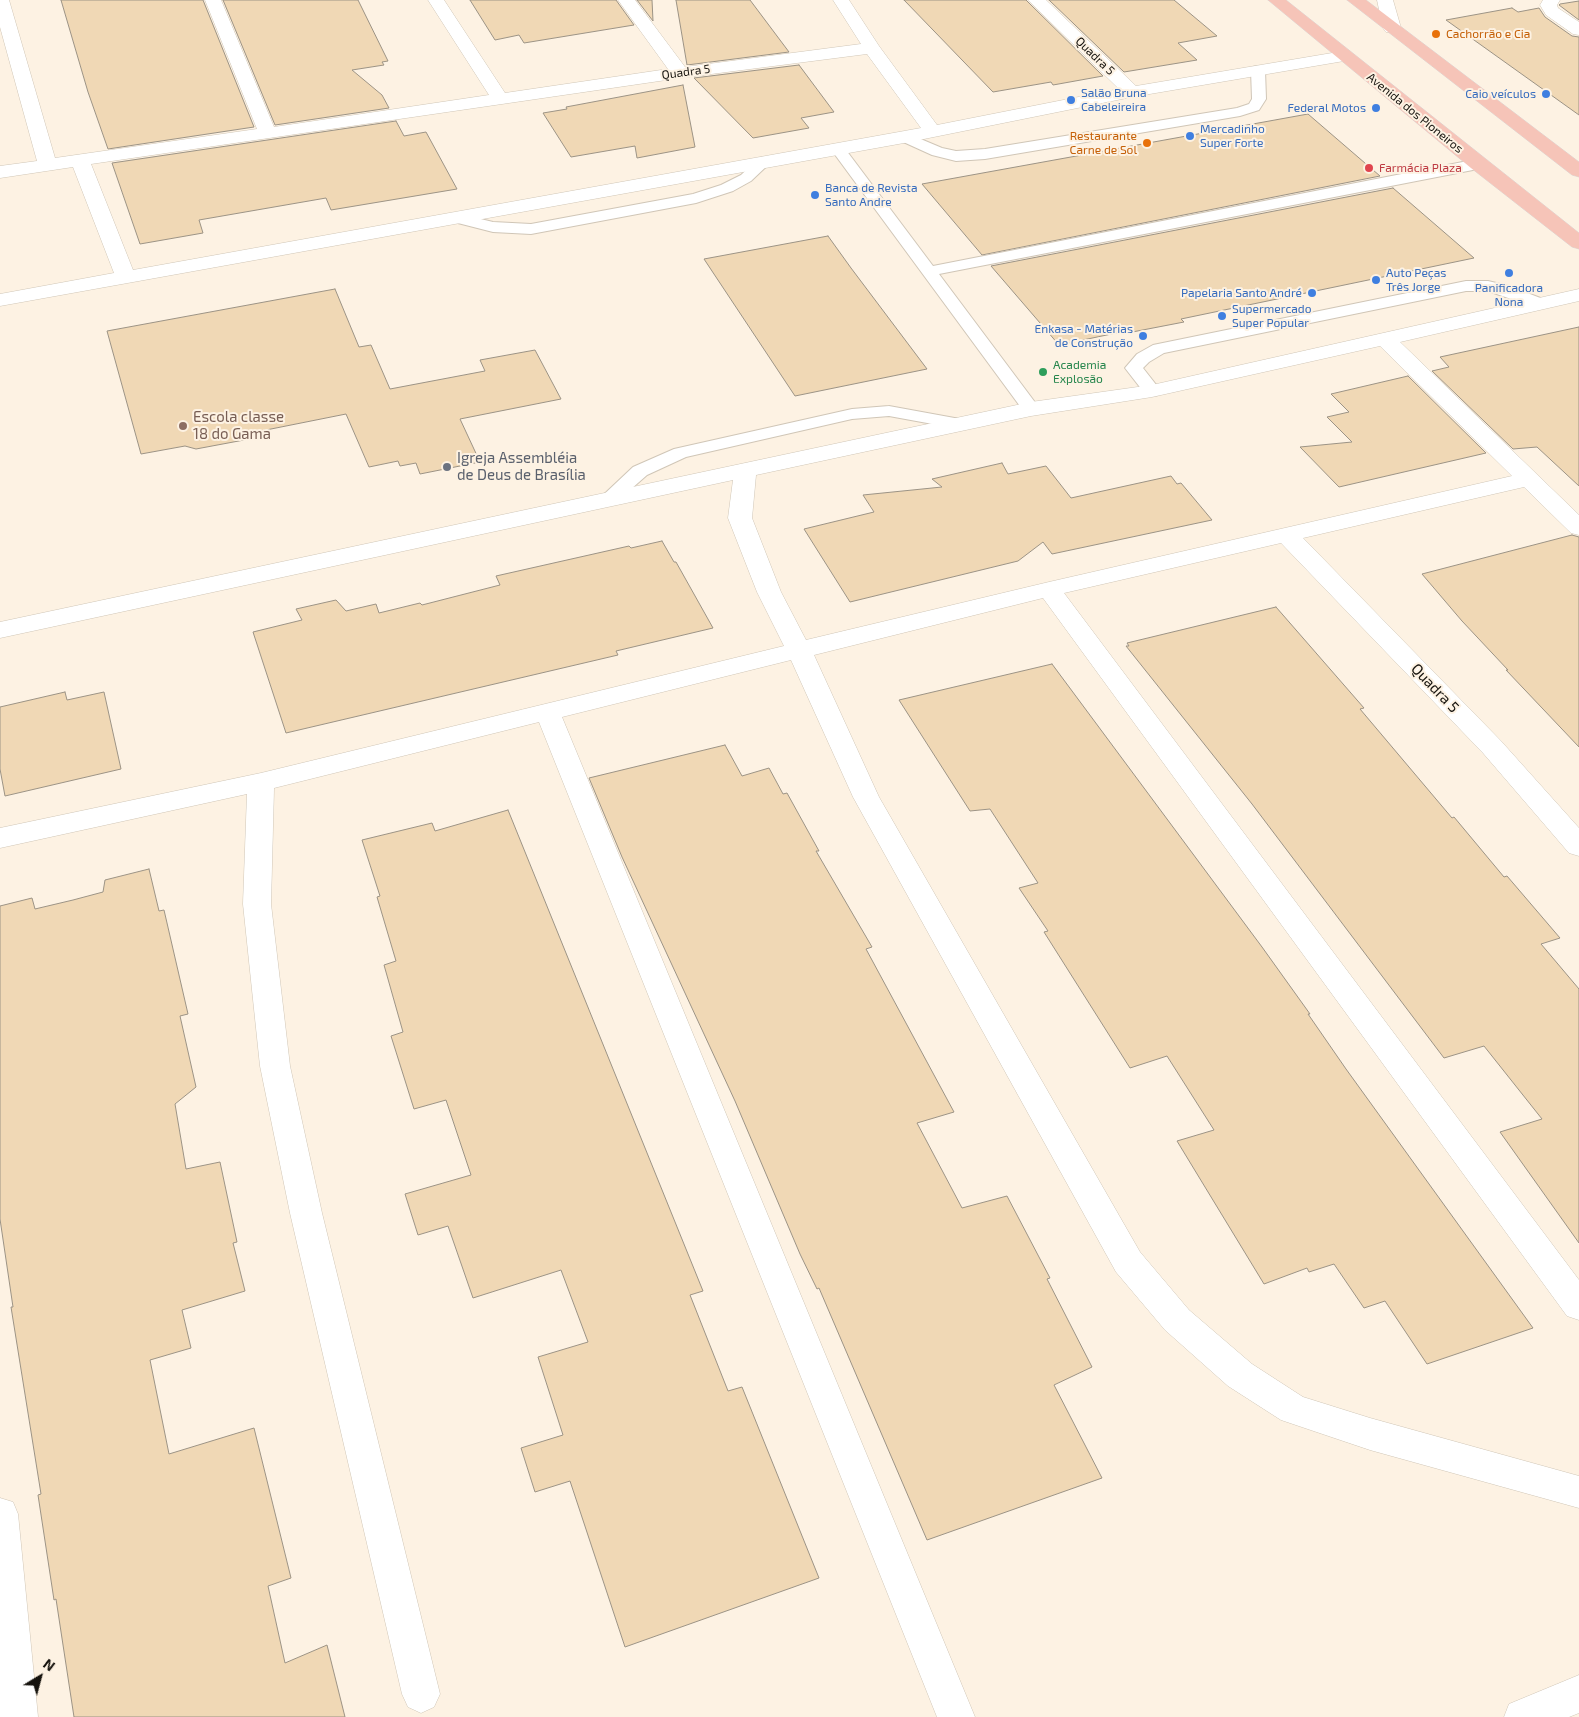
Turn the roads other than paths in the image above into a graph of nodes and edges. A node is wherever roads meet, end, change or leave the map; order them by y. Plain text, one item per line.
1 (1, 0) edge
2 (213, 0) edge
3 (436, 0) edge
4 (626, 0) edge
5 (841, 0) edge
6 (1036, 0) edge
7 (1276, 0) edge
8 (1355, 0) edge
9 (1385, 0) edge
10 (1552, 0) edge
11 (1392, 28) junction
12 (1579, 30) edge
13 (872, 48) junction
14 (1344, 56) junction
15 (1258, 70) junction
16 (680, 73) junction
17 (1132, 92) junction
18 (501, 100) junction
19 (932, 131) junction
20 (267, 132) junction
21 (904, 137) junction
22 (838, 149) junction
23 (80, 159) junction
24 (47, 164) junction
25 (1478, 164) junction
26 (1579, 171) edge
27 (0, 172) edge
28 (1579, 243) edge
29 (930, 271) junction
30 (126, 277) junction
31 (1579, 295) edge
32 (0, 300) edge
33 (1537, 303) junction
34 (1386, 340) junction
35 (1152, 391) junction
36 (1031, 409) junction
37 (960, 424) junction
38 (745, 470) junction
39 (1527, 479) junction
40 (608, 500) junction
41 (1579, 528) edge
42 (1287, 535) junction
43 (1049, 589) junction
44 (0, 630) edge
45 (799, 650) junction
46 (547, 711) junction
47 (261, 782) junction
48 (0, 838) edge
49 (1579, 846) edge
50 (1579, 1306) edge
51 (1579, 1492) edge
52 (0, 1514) edge
53 (421, 1694) dead end
54 (1579, 1694) edge
55 (19, 1717) edge
56 (956, 1717) edge
57 (1523, 1717) edge

1 - 24 street
2 - 20 street
3 - 18 street
4 - 16 street
5 - 13 street
6 - 17 street, Quadra 5
7 - 14 main road, Avenida dos Pioneiros
8 - 11 main road
9 - 11 street
10 - 12 street
11 - 26 main road
13 - 16 street, Quadra 5
13 - 19 street
14 - 15 street
14 - 25 main road, Avenida dos Pioneiros
15 - 17 street
15 - 21 lane
16 - 18 street, Quadra 5
17 - 19 street
18 - 20 street, Quadra 5
19 - 21 street
20 - 23 street, Quadra 5
21 - 22 street
22 - 29 lane
22 - 30 street
23 - 24 street, Quadra 5
23 - 30 street
24 - 27 street, Quadra 5
25 - 28 main road, Avenida dos Pioneiros
25 - 29 lane
29 - 36 lane
30 - 32 street
31 - 33 street
33 - 34 street
33 - 35 lane
34 - 35 street
34 - 39 street
35 - 36 street
36 - 37 street
37 - 38 street
37 - 40 lane
38 - 40 street
38 - 45 street
39 - 41 street
39 - 42 street
40 - 44 street
42 - 43 street
42 - 49 street, Quadra 5
43 - 45 street
43 - 50 street
45 - 46 street
45 - 51 street
46 - 47 street
46 - 56 street
47 - 48 street
47 - 53 street
52 - 55 street
54 - 57 street

